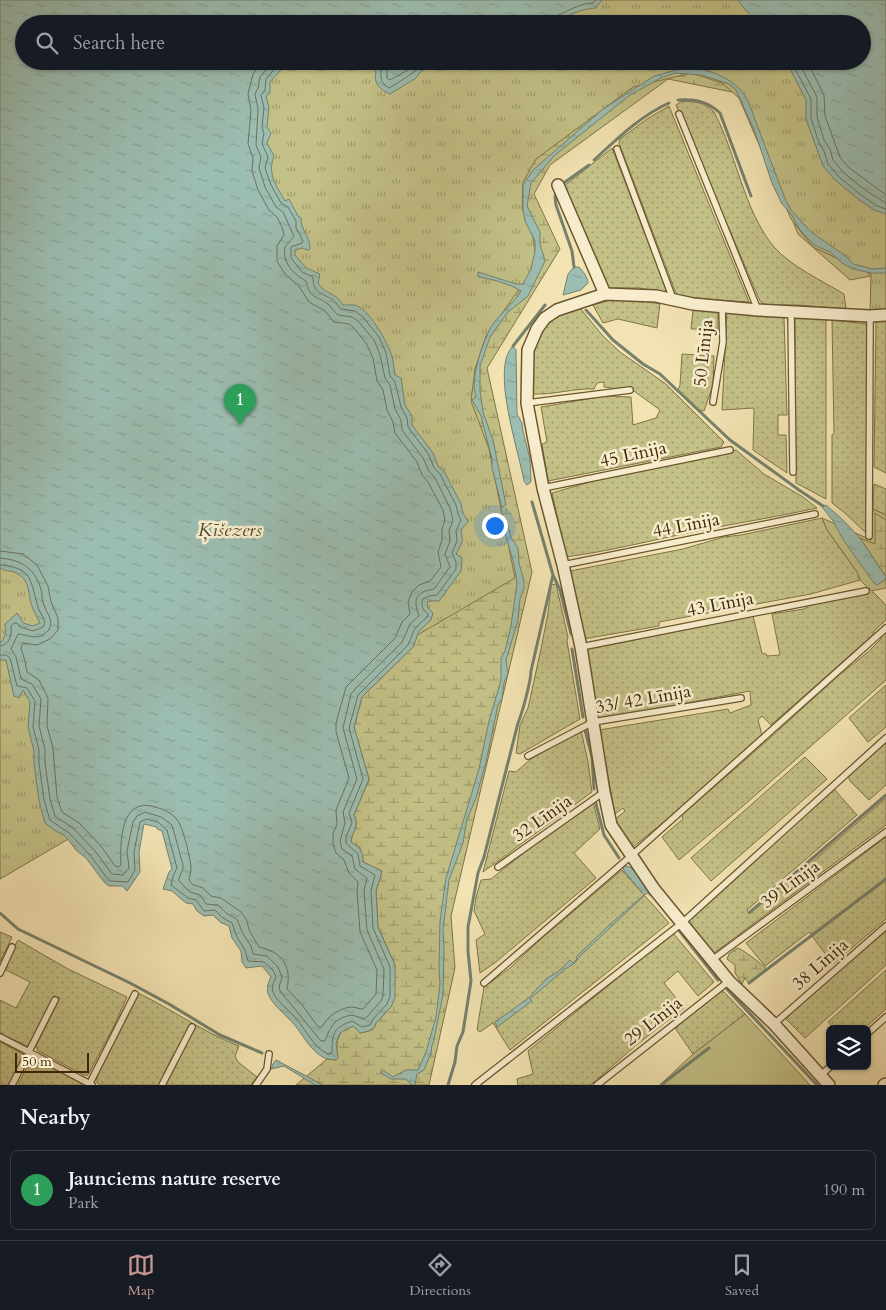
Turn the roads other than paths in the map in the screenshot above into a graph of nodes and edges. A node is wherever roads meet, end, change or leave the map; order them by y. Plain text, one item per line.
1 (679, 114) dead end
2 (618, 149) dead end
3 (558, 186) dead end
4 (605, 294) junction
5 (673, 299) junction
6 (722, 307) junction
7 (758, 310) junction
8 (791, 311) junction
9 (886, 315) edge
10 (870, 316) junction
11 (630, 390) dead end
12 (713, 402) dead end
13 (526, 403) junction
14 (730, 450) dead end
15 (793, 472) dead end
16 (543, 488) junction
17 (814, 514) dead end
18 (869, 536) dead end
19 (563, 565) junction
20 (866, 591) dead end
21 (886, 628) edge
22 (581, 647) junction
23 (741, 698) dead end
24 (593, 722) junction
25 (886, 738) edge
26 (528, 756) dead end
27 (604, 792) junction
28 (886, 832) edge
29 (631, 856) junction
30 (498, 867) dead end
31 (682, 923) junction
32 (886, 926) edge
33 (12, 947) dead end
34 (712, 960) junction
35 (0, 973) edge
36 (729, 981) junction
37 (484, 983) dead end
38 (135, 994) dead end
39 (55, 1000) dead end
40 (886, 1017) edge
41 (774, 1024) junction
42 (192, 1027) dead end
43 (871, 1030) edge
44 (0, 1037) edge
45 (29, 1052) junction
46 (269, 1054) dead end
47 (827, 1070) edge
48 (820, 1076) junction
49 (12, 1085) edge
50 (90, 1085) edge
51 (162, 1085) edge
52 (256, 1085) edge
53 (475, 1085) edge
54 (597, 1085) edge
55 (829, 1085) edge

1 - 7 lane
2 - 5 lane
3 - 4 street
4 - 5 street
4 - 13 street
5 - 6 street
6 - 7 street
6 - 12 lane, 50 Līnija
7 - 8 street
8 - 10 street
8 - 15 lane
9 - 10 street
10 - 18 lane
11 - 13 lane
13 - 16 street
14 - 16 lane, 45 Līnija
16 - 19 street
17 - 19 lane, 44 Līnija
19 - 22 street
20 - 22 lane, 43 Līnija
21 - 29 lane
22 - 24 street
23 - 24 lane, 33/ 42 Līnija
24 - 26 lane, 33/ 42 Līnija
24 - 27 street
25 - 31 lane
27 - 29 street
27 - 30 lane, 32 Līnija
28 - 34 lane, 39 Līnija
29 - 31 street
29 - 37 lane
31 - 34 street
31 - 53 lane
32 - 41 lane, 38 Līnija
33 - 35 lane
34 - 36 street
36 - 41 street
36 - 54 lane, 29 Līnija
38 - 50 lane
39 - 45 lane
40 - 43 lane
41 - 48 street
42 - 51 lane
44 - 45 lane
45 - 49 lane
45 - 50 lane
46 - 52 lane
47 - 48 lane
48 - 55 street

